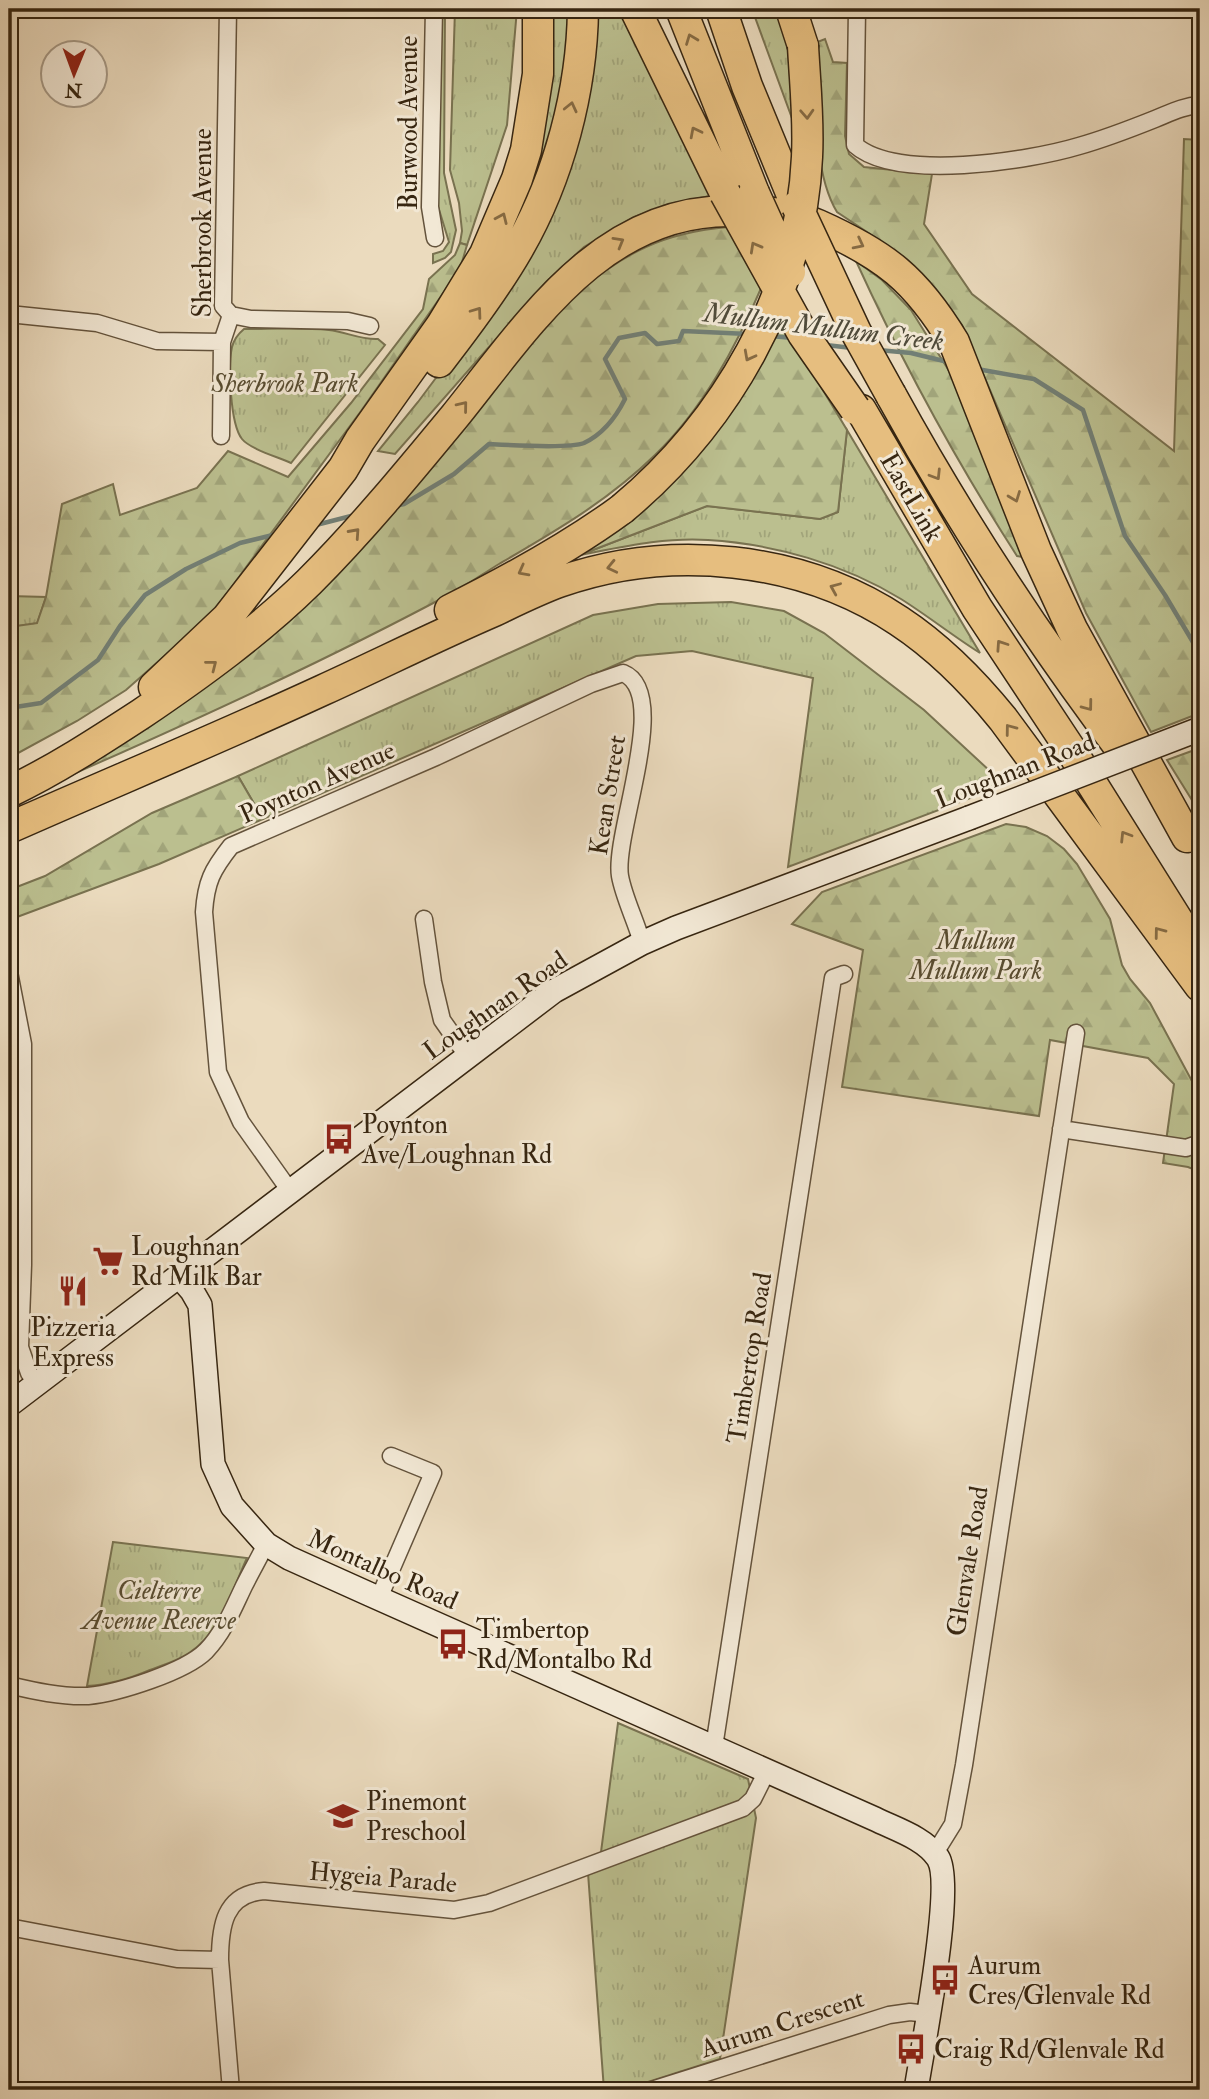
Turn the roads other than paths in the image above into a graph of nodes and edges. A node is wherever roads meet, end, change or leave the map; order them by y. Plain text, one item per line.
1 (228, 9) edge
2 (433, 9) edge
3 (538, 9) edge
4 (583, 9) edge
5 (635, 9) edge
6 (681, 9) edge
7 (721, 9) edge
8 (733, 9) edge
9 (791, 9) edge
10 (799, 9) edge
11 (857, 9) edge
12 (803, 46) junction
13 (747, 86) junction
14 (1200, 104) edge
15 (740, 193) junction
16 (435, 238) dead end
17 (9, 314) edge
18 (231, 315) junction
19 (370, 326) dead end
20 (222, 342) junction
21 (221, 436) dead end
22 (343, 469) junction
23 (609, 676) joint
24 (1200, 729) edge
25 (9, 781) edge
26 (9, 792) edge
27 (16, 825) edge
28 (1194, 847) edge
29 (424, 919) dead end
30 (642, 943) junction
31 (1200, 956) edge
32 (9, 972) edge
33 (833, 974) dead end
34 (1200, 986) edge
35 (1076, 1033) dead end
36 (468, 1057) junction
37 (1061, 1129) junction
38 (1200, 1143) edge
39 (290, 1191) junction
40 (179, 1276) junction
41 (37, 1384) junction
42 (9, 1405) edge
43 (391, 1456) dead end
44 (266, 1544) junction
45 (379, 1598) junction
46 (9, 1685) edge
47 (714, 1746) junction
48 (767, 1771) junction
49 (935, 1853) junction
50 (9, 1927) edge
51 (220, 1960) junction
52 (928, 2014) junction
53 (662, 2089) edge
54 (231, 2090) edge
55 (916, 2090) edge

1 - 18 street, Sherbrook Avenue
2 - 16 street, Burwood Avenue
22 -> 3 highway
22 -> 4 highway
15 -> 5 highway
15 -> 6 highway, EastLink
7 - 13 highway, EastLink
8 - 13 highway
9 - 12 highway
10 - 12 highway
11 - 14 street
12 -> 27 highway, bridge
13 -> 28 highway, EastLink, bridge
31 -> 15 highway, EastLink, bridge
17 - 20 street
18 - 19 street
18 - 20 street, Sherbrook Avenue
20 - 21 street, Sherbrook Avenue
22 - 25 highway
23 - 30 street, Kean Street
23 - 39 street, Poynton Avenue
24 - 30 main road, Loughnan Road, bridge
26 -> 28 highway
34 -> 27 highway
29 - 36 street
30 - 36 main road, Loughnan Road
32 - 41 street
33 - 47 street, Timbertop Road
35 - 37 street, Glenvale Road
36 - 39 main road, Loughnan Road
37 - 38 street
37 - 49 street, Glenvale Road
39 - 40 main road, Loughnan Road
40 - 41 main road, Loughnan Road
40 - 44 main road, Montalbo Road
41 - 42 main road, Loughnan Road
43 - 45 street
44 - 45 main road, Montalbo Road
44 - 46 street
45 - 47 main road, Montalbo Road
47 - 48 main road, Montalbo Road
48 - 49 main road, Montalbo Road
48 - 51 street, Hygeia Parade
49 - 52 main road
50 - 51 street
51 - 54 street, Hygeia Parade
52 - 53 street, Aurum Crescent
52 - 55 main road

